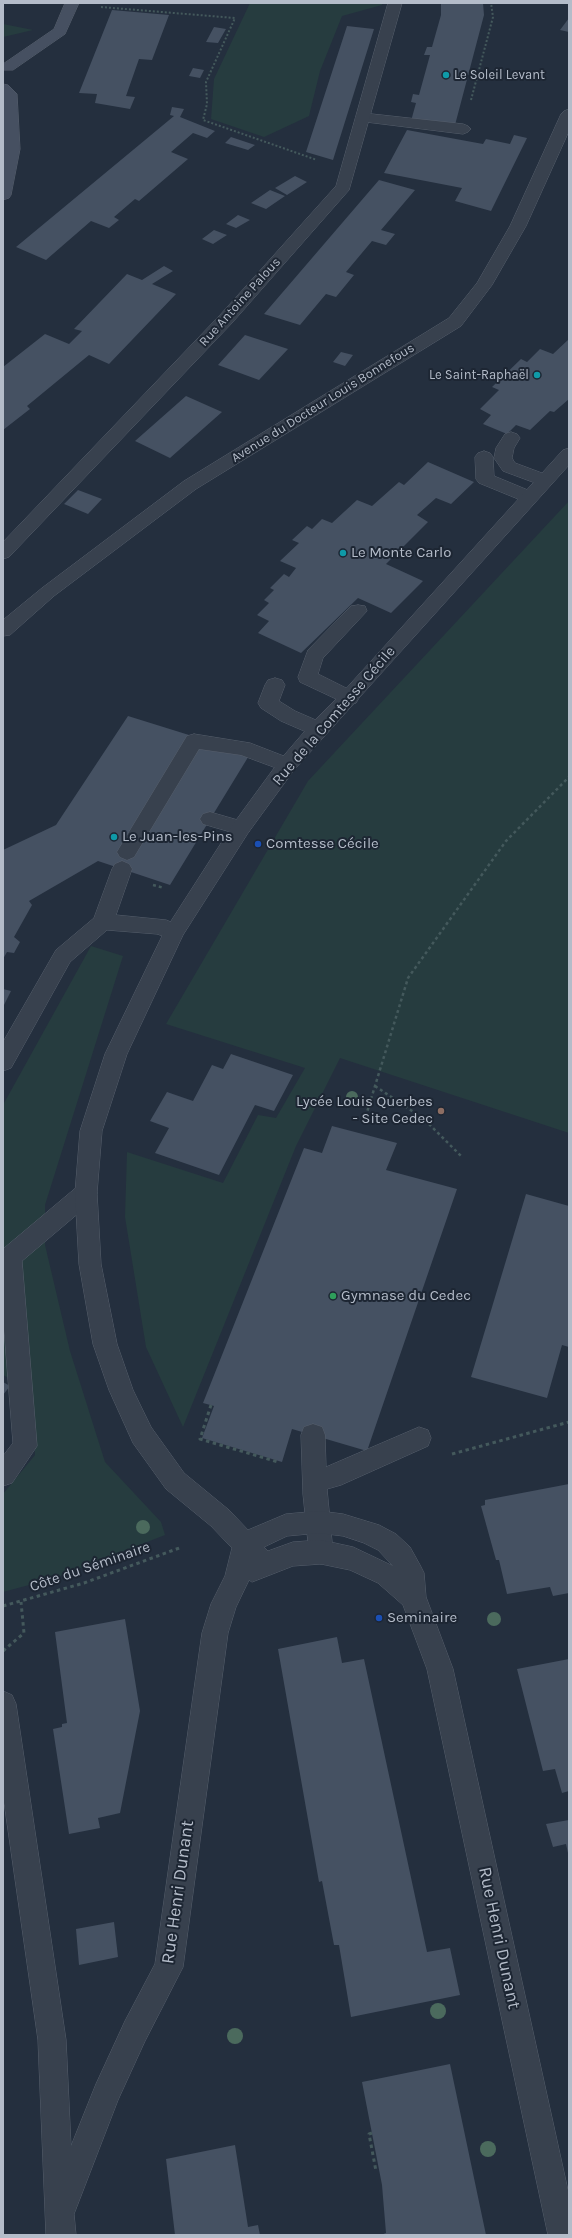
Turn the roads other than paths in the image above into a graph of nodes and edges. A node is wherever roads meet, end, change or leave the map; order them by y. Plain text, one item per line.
1 (72, 3) edge
2 (395, 3) edge
3 (5, 62) edge
4 (3, 82) edge
5 (3, 88) edge
6 (569, 114) edge
7 (363, 118) junction
8 (7, 122) edge
9 (463, 129) road end
10 (3, 195) edge
11 (511, 438) dead end
12 (569, 454) edge
13 (484, 457) dead end
14 (544, 480) junction
15 (529, 496) junction
16 (3, 553) edge
17 (358, 611) dead end
18 (3, 630) edge
19 (275, 685) dead end
20 (349, 698) junction
21 (318, 729) junction
22 (287, 765) junction
23 (210, 819) dead end
24 (241, 828) junction
25 (103, 922) junction
26 (174, 932) junction
27 (3, 1062) edge
28 (86, 1193) junction
29 (313, 1435) dead end
30 (419, 1438) dead end
31 (3, 1476) edge
32 (315, 1479) junction
33 (319, 1522) junction
34 (246, 1544) junction
35 (321, 1552) junction
36 (264, 1564) junction
37 (237, 1578) junction
38 (413, 1597) junction
39 (3, 1704) edge
40 (3, 1711) edge
41 (60, 2224) edge
42 (563, 2235) edge

1 - 3 main road
2 - 7 street, Rue Antoine Palous
3 - 4 main road
5 - 8 main road
6 - 18 street, Avenue du Docteur Louis Bonnefous
7 - 9 street
7 - 16 street, Rue Antoine Palous
8 - 10 main road
11 - 14 street
12 - 14 street, Rue de la Comtesse Cécile
13 - 15 street
14 - 15 street, Rue de la Comtesse Cécile
15 - 20 street, Rue de la Comtesse Cécile
17 - 20 street
19 - 21 street
20 - 21 street, Rue de la Comtesse Cécile
21 - 22 street, Rue de la Comtesse Cécile
22 - 24 street, Rue de la Comtesse Cécile
22 - 25 street
23 - 24 street
24 - 26 street, Rue de la Comtesse Cécile
25 - 26 street
25 - 27 street
26 - 28 street, Rue de la Comtesse Cécile
28 - 31 street
28 - 34 street, Rue de la Comtesse Cécile
29 - 32 street
30 - 32 street
32 - 33 street
33 - 34 street, Rue Henri Dunant
33 - 35 street
33 - 38 street, Rue Henri Dunant
34 - 36 street, Rue de la Comtesse Cécile
34 - 37 street, Rue Henri Dunant
35 - 36 street, Rue Henri Dunant
35 - 38 street, Rue Henri Dunant
36 - 37 street, Rue Henri Dunant
37 - 41 street, Rue Henri Dunant
38 - 42 street, Rue Henri Dunant
39 - 40 street, Rue Henri Dunant
40 - 41 street, Rue Henri Dunant

